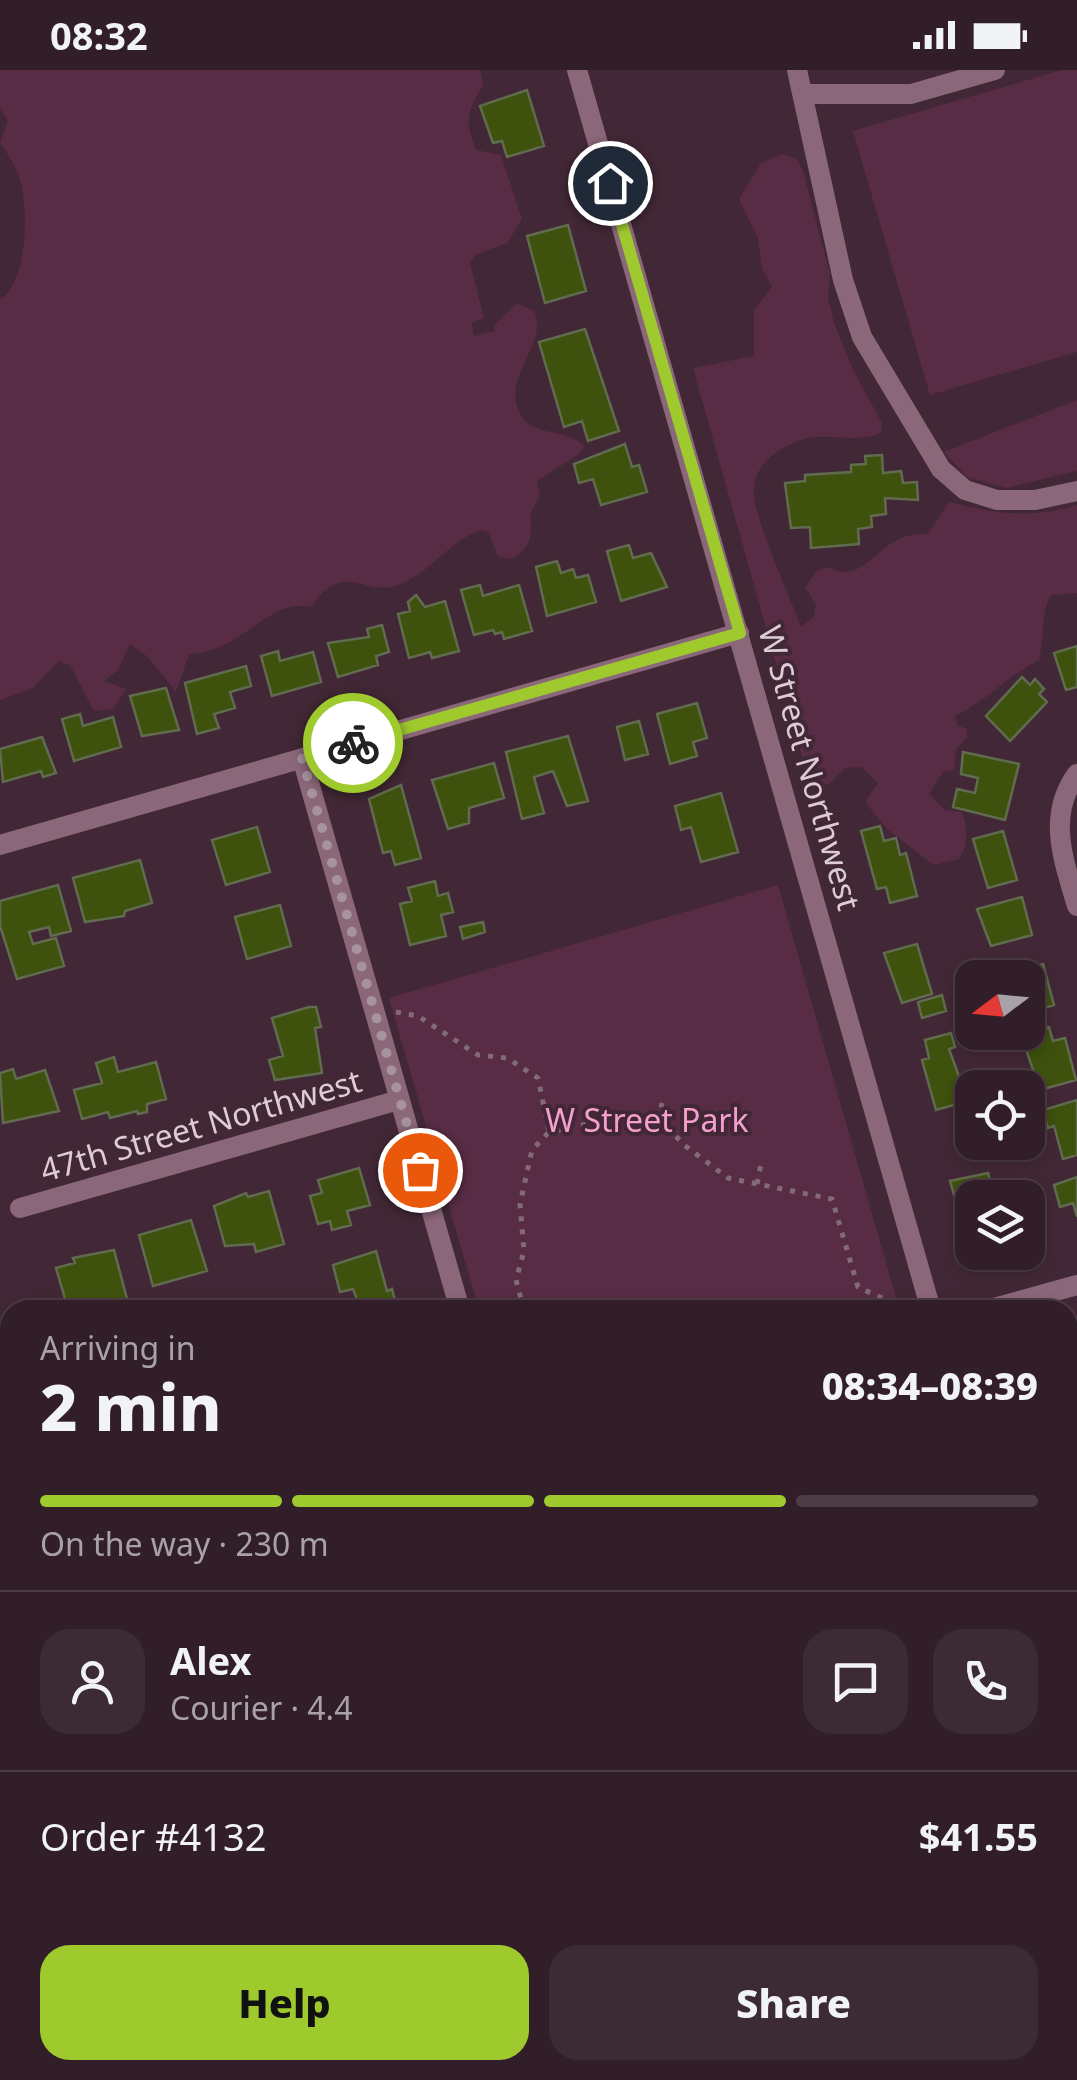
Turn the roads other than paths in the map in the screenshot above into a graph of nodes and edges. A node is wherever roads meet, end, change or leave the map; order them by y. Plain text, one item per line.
1 (578, 70) edge
2 (798, 70) edge
3 (995, 70) edge
4 (802, 94) junction
5 (1077, 491) edge
6 (740, 633) junction
7 (302, 758) junction
8 (1077, 774) edge
9 (0, 845) edge
10 (1077, 906) edge
11 (400, 1100) junction
12 (20, 1208) dead end
13 (1077, 1284) edge
14 (457, 1300) edge
15 (928, 1300) edge
16 (1022, 1300) edge

1 - 6 street, W Street Northwest
2 - 4 street
3 - 4 street
4 - 5 street
6 - 7 street
6 - 15 street, W Street Northwest
7 - 9 street
7 - 11 street
8 - 10 street
11 - 12 street, 47th Street Northwest
11 - 14 street
13 - 16 street

